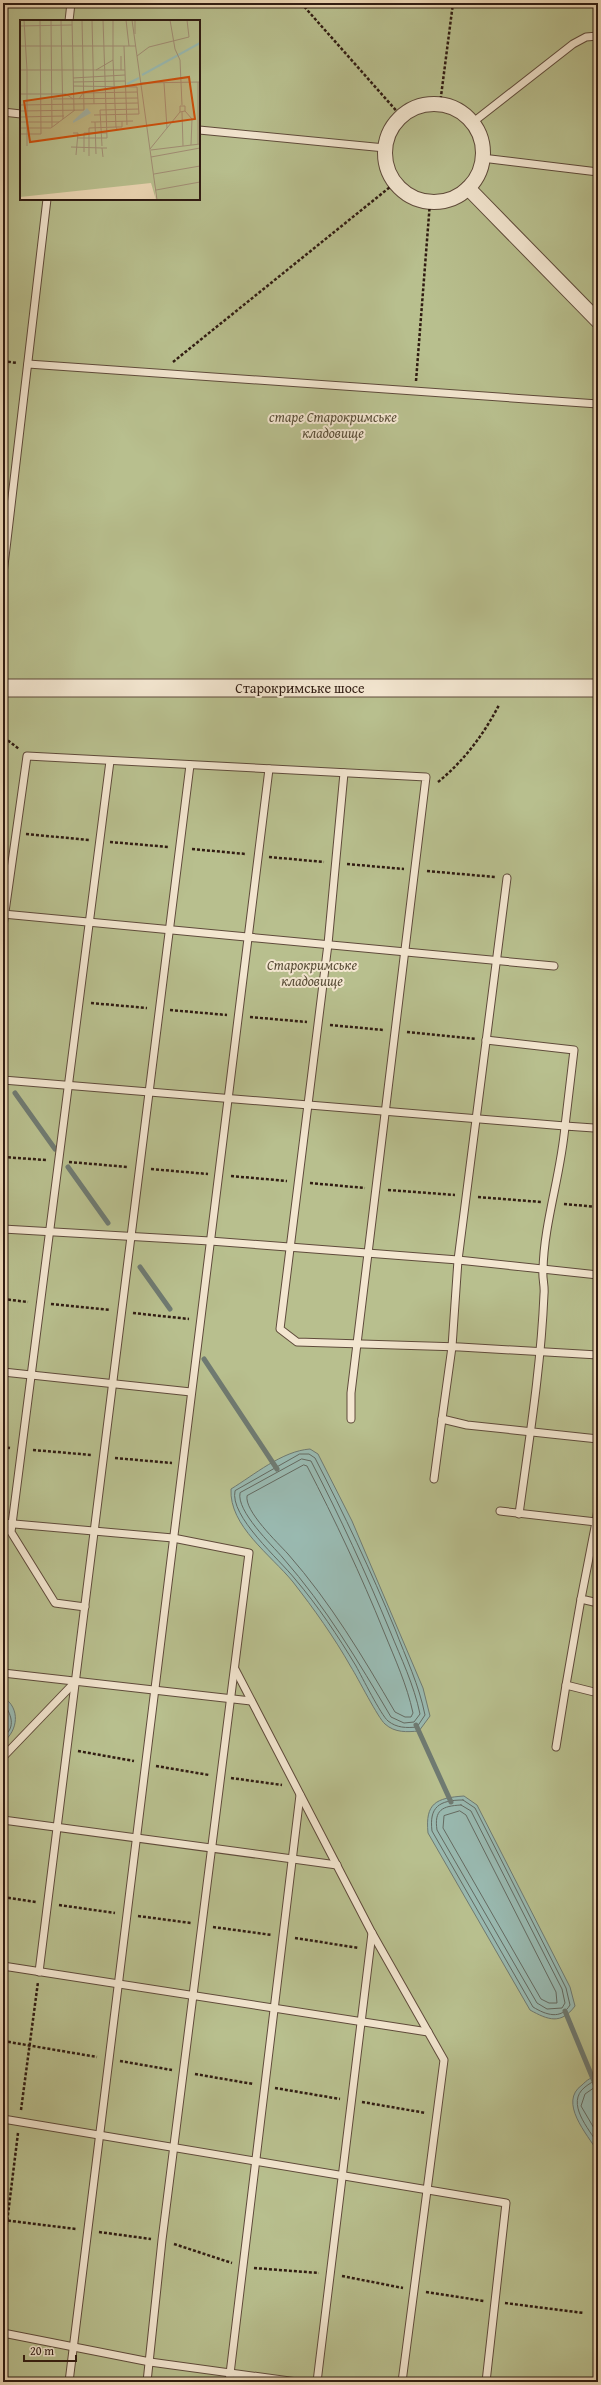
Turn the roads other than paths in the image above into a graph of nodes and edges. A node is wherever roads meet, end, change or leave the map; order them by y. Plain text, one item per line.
1 (71, 3) edge
2 (69, 20) edge
3 (598, 36) edge
4 (3, 112) edge
5 (20, 114) edge
6 (472, 123) junction
7 (200, 130) edge
8 (385, 148) junction
9 (482, 158) junction
10 (598, 172) edge
11 (468, 188) junction
12 (48, 200) edge
13 (598, 321) edge
14 (28, 364) junction
15 (598, 404) edge
16 (3, 574) edge
17 (3, 688) edge
18 (598, 688) edge
19 (110, 761) junction
20 (190, 765) junction
21 (268, 769) junction
22 (344, 773) junction
23 (507, 878) dead end
24 (4, 914) edge
25 (90, 922) junction
26 (3, 926) edge
27 (170, 929) junction
28 (248, 936) junction
29 (328, 944) junction
30 (404, 951) junction
31 (497, 959) junction
32 (554, 966) dead end
33 (486, 1040) junction
34 (3, 1080) edge
35 (69, 1085) junction
36 (149, 1091) junction
37 (228, 1097) junction
38 (307, 1104) junction
39 (385, 1110) junction
40 (476, 1117) junction
41 (565, 1126) junction
42 (594, 1128) dead end
43 (3, 1229) edge
44 (49, 1232) junction
45 (131, 1237) junction
46 (210, 1241) junction
47 (290, 1248) junction
48 (368, 1254) junction
49 (458, 1260) junction
50 (543, 1270) junction
51 (598, 1275) edge
52 (357, 1345) junction
53 (452, 1347) junction
54 (539, 1352) junction
55 (598, 1355) edge
56 (3, 1372) edge
57 (30, 1375) junction
58 (113, 1383) junction
59 (191, 1392) junction
60 (351, 1419) dead end
61 (442, 1419) junction
62 (530, 1431) junction
63 (598, 1438) edge
64 (434, 1479) dead end
65 (598, 1509) edge
66 (500, 1511) dead end
67 (519, 1514) junction
68 (597, 1522) edge
69 (3, 1523) edge
70 (12, 1523) junction
71 (95, 1531) junction
72 (173, 1538) junction
73 (581, 1599) junction
74 (598, 1603) edge
75 (85, 1607) junction
76 (235, 1669) junction
77 (3, 1673) edge
78 (76, 1681) junction
79 (566, 1685) junction
80 (154, 1690) junction
81 (598, 1693) edge
82 (231, 1699) junction
83 (251, 1701) junction
84 (556, 1747) dead end
85 (3, 1757) edge
86 (300, 1795) junction
87 (3, 1820) edge
88 (58, 1828) junction
89 (136, 1838) junction
90 (212, 1849) junction
91 (293, 1860) junction
92 (337, 1865) junction
93 (372, 1933) junction
94 (3, 1966) edge
95 (39, 1972) junction
96 (118, 1984) junction
97 (193, 1995) junction
98 (274, 2008) junction
99 (361, 2022) junction
100 (428, 2032) junction
101 (3, 2119) edge
102 (99, 2135) junction
103 (174, 2147) junction
104 (256, 2161) junction
105 (341, 2176) junction
106 (426, 2190) junction
107 (3, 2334) edge
108 (74, 2346) junction
109 (150, 2362) junction
110 (230, 2374) junction
111 (69, 2382) edge
112 (147, 2382) edge
113 (230, 2382) edge
114 (297, 2382) edge
115 (317, 2382) edge
116 (402, 2382) edge
117 (486, 2382) edge

1 - 2 lane
3 - 6 lane
4 - 5 lane
6 - 8 street
6 - 9 street
7 - 8 lane
8 - 11 street
9 - 10 lane
9 - 11 street
11 - 13 street
12 - 14 lane
14 - 15 lane
14 - 16 lane
17 - 18 street, Старокримське шосе
19 - 20 lane
19 - 24 lane
19 - 25 lane
20 - 21 lane
20 - 27 lane
21 - 22 lane
21 - 28 lane
22 - 29 lane
22 - 30 lane
23 - 31 lane
24 - 25 lane
24 - 26 lane
25 - 27 lane
25 - 35 lane
27 - 28 lane
27 - 36 lane
28 - 29 lane
28 - 37 lane
29 - 30 lane
29 - 38 lane
30 - 31 lane
30 - 39 lane
31 - 32 lane
31 - 33 lane
33 - 40 lane
33 - 41 lane
34 - 35 lane
35 - 36 lane
35 - 44 lane
36 - 37 lane
36 - 45 lane
37 - 38 lane
37 - 46 lane
38 - 39 lane
38 - 47 lane
39 - 40 lane
39 - 48 lane
40 - 41 lane
40 - 49 lane
41 - 42 lane
41 - 50 lane
43 - 44 lane
44 - 45 lane
44 - 57 lane
45 - 46 lane
45 - 58 lane
46 - 47 lane
46 - 59 lane
47 - 48 lane
47 - 52 lane
48 - 49 lane
48 - 52 lane
49 - 50 lane
49 - 53 lane
50 - 51 lane
50 - 54 lane
52 - 53 lane
52 - 60 lane
53 - 54 lane
53 - 61 lane
54 - 55 lane
54 - 62 lane
56 - 57 lane
57 - 58 lane
57 - 70 lane
58 - 59 lane
58 - 71 lane
59 - 72 lane
61 - 62 lane
61 - 64 lane
62 - 63 lane
62 - 67 lane
65 - 68 lane
66 - 67 lane
67 - 68 lane
68 - 73 lane
69 - 70 lane
70 - 71 lane
70 - 75 lane
71 - 72 lane
71 - 75 lane
72 - 76 lane
72 - 80 lane
73 - 74 lane
73 - 79 lane
75 - 78 lane
76 - 82 lane
76 - 83 lane
77 - 78 lane
78 - 80 lane
78 - 85 lane
78 - 88 lane
79 - 81 lane
79 - 84 lane
80 - 82 lane
80 - 89 lane
82 - 83 lane
82 - 90 lane
83 - 86 lane
86 - 91 lane
86 - 92 lane
87 - 88 lane
88 - 89 lane
88 - 95 lane
89 - 90 lane
89 - 96 lane
90 - 91 lane
90 - 97 lane
91 - 92 lane
91 - 98 lane
92 - 93 lane
93 - 99 lane
93 - 100 lane
94 - 95 lane
95 - 96 lane
96 - 97 lane
96 - 102 lane
97 - 98 lane
97 - 103 lane
98 - 99 lane
98 - 104 lane
99 - 100 lane
99 - 105 lane
100 - 106 lane
101 - 102 lane
102 - 103 lane
102 - 108 lane
103 - 104 lane
103 - 109 lane
104 - 105 lane
104 - 110 lane
105 - 106 lane
105 - 115 lane
106 - 116 lane
106 - 117 lane
107 - 108 lane
108 - 109 lane
108 - 111 lane
109 - 110 lane
109 - 112 lane
110 - 113 lane
110 - 114 lane

